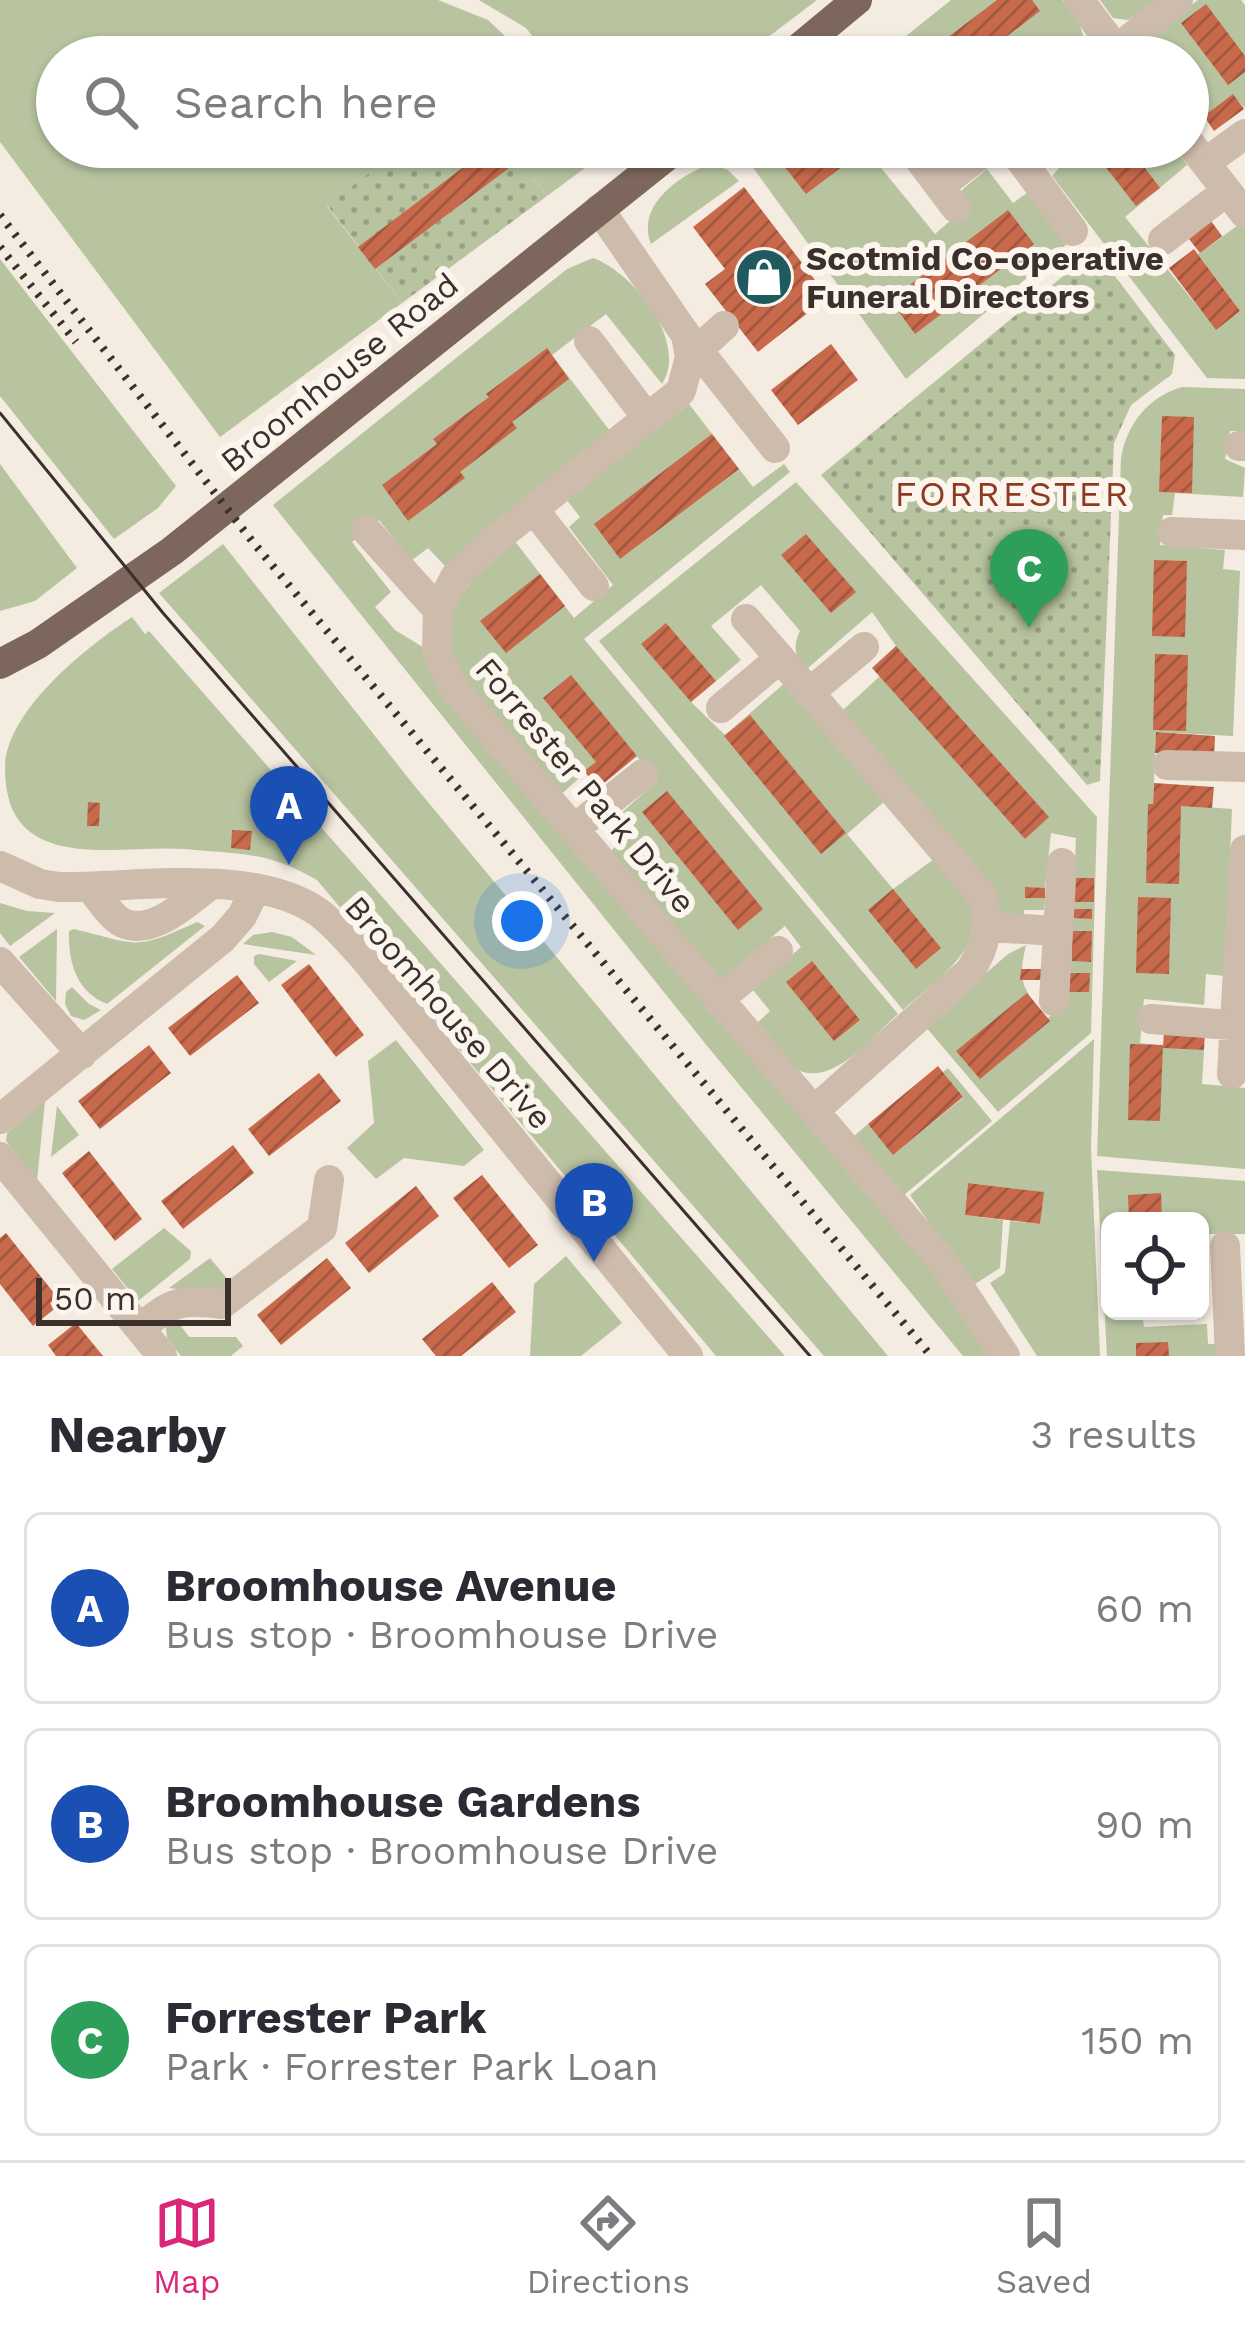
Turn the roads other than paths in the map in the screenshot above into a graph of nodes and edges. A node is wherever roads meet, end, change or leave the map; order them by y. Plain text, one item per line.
1 (857, 0) edge
2 (1079, 0) edge
3 (1178, 0) edge
4 (813, 36) edge
5 (1103, 36) edge
6 (1137, 36) edge
7 (1245, 134) edge
8 (1209, 148) edge
9 (1209, 167) edge
10 (651, 168) edge
11 (926, 168) edge
12 (972, 168) edge
13 (1027, 168) edge
14 (1236, 202) edge
15 (599, 209) junction
16 (1073, 231) dead end
17 (1162, 240) dead end
18 (724, 326) dead end
19 (589, 341) dead end
20 (691, 348) junction
21 (648, 419) junction
22 (775, 448) dead end
23 (534, 510) junction
24 (366, 530) dead end
25 (1172, 532) dead end
26 (1245, 535) edge
27 (594, 586) dead end
28 (438, 610) junction
29 (746, 619) dead end
30 (38, 644) junction
31 (864, 646) dead end
32 (0, 647) edge
33 (780, 658) junction
34 (0, 664) edge
35 (0, 679) edge
36 (809, 693) junction
37 (721, 708) dead end
38 (1167, 765) dead end
39 (1245, 767) edge
40 (643, 774) dead end
41 (574, 829) junction
42 (1245, 850) edge
43 (1062, 862) dead end
44 (0, 866) edge
45 (256, 889) junction
46 (988, 927) junction
47 (1058, 931) junction
48 (778, 951) dead end
49 (0, 962) edge
50 (718, 1000) junction
51 (1054, 1000) dead end
52 (1151, 1019) dead end
53 (1240, 1025) edge
54 (82, 1054) junction
55 (1229, 1074) edge
56 (816, 1109) junction
57 (0, 1119) edge
58 (0, 1156) edge
59 (329, 1180) dead end
60 (1225, 1246) edge
61 (1226, 1326) edge
62 (140, 1328) junction
63 (162, 1356) edge
64 (688, 1356) edge
65 (1005, 1356) edge

1 - 4 main road
2 - 5 street
3 - 6 street
7 - 8 street
9 - 14 street
10 - 15 main road, Broomhouse Road
11 - 12 street
13 - 16 street
14 - 17 street
15 - 20 street
15 - 30 main road, Broomhouse Road
18 - 20 street
19 - 21 street
20 - 21 street
20 - 22 street
21 - 23 street
23 - 27 street
23 - 28 street
24 - 28 street
25 - 26 street
28 - 41 street, Forrester Park Drive
29 - 33 street
30 - 32 street
30 - 34 main road
30 - 35 main road
31 - 36 street
33 - 36 street
33 - 37 street
36 - 46 street
38 - 39 street
40 - 41 street
41 - 50 street, Forrester Park Drive
42 - 53 street
43 - 47 street
44 - 45 street, Broomhouse Drive
45 - 54 street
45 - 64 street, Broomhouse Drive
46 - 47 street
46 - 56 street
47 - 51 street
48 - 50 street
49 - 54 street
50 - 56 street, Forrester Park Drive
52 - 53 street
53 - 55 street
54 - 57 street
56 - 65 street, Forrester Park Drive
58 - 62 street
59 - 62 street
60 - 61 street
62 - 63 street

